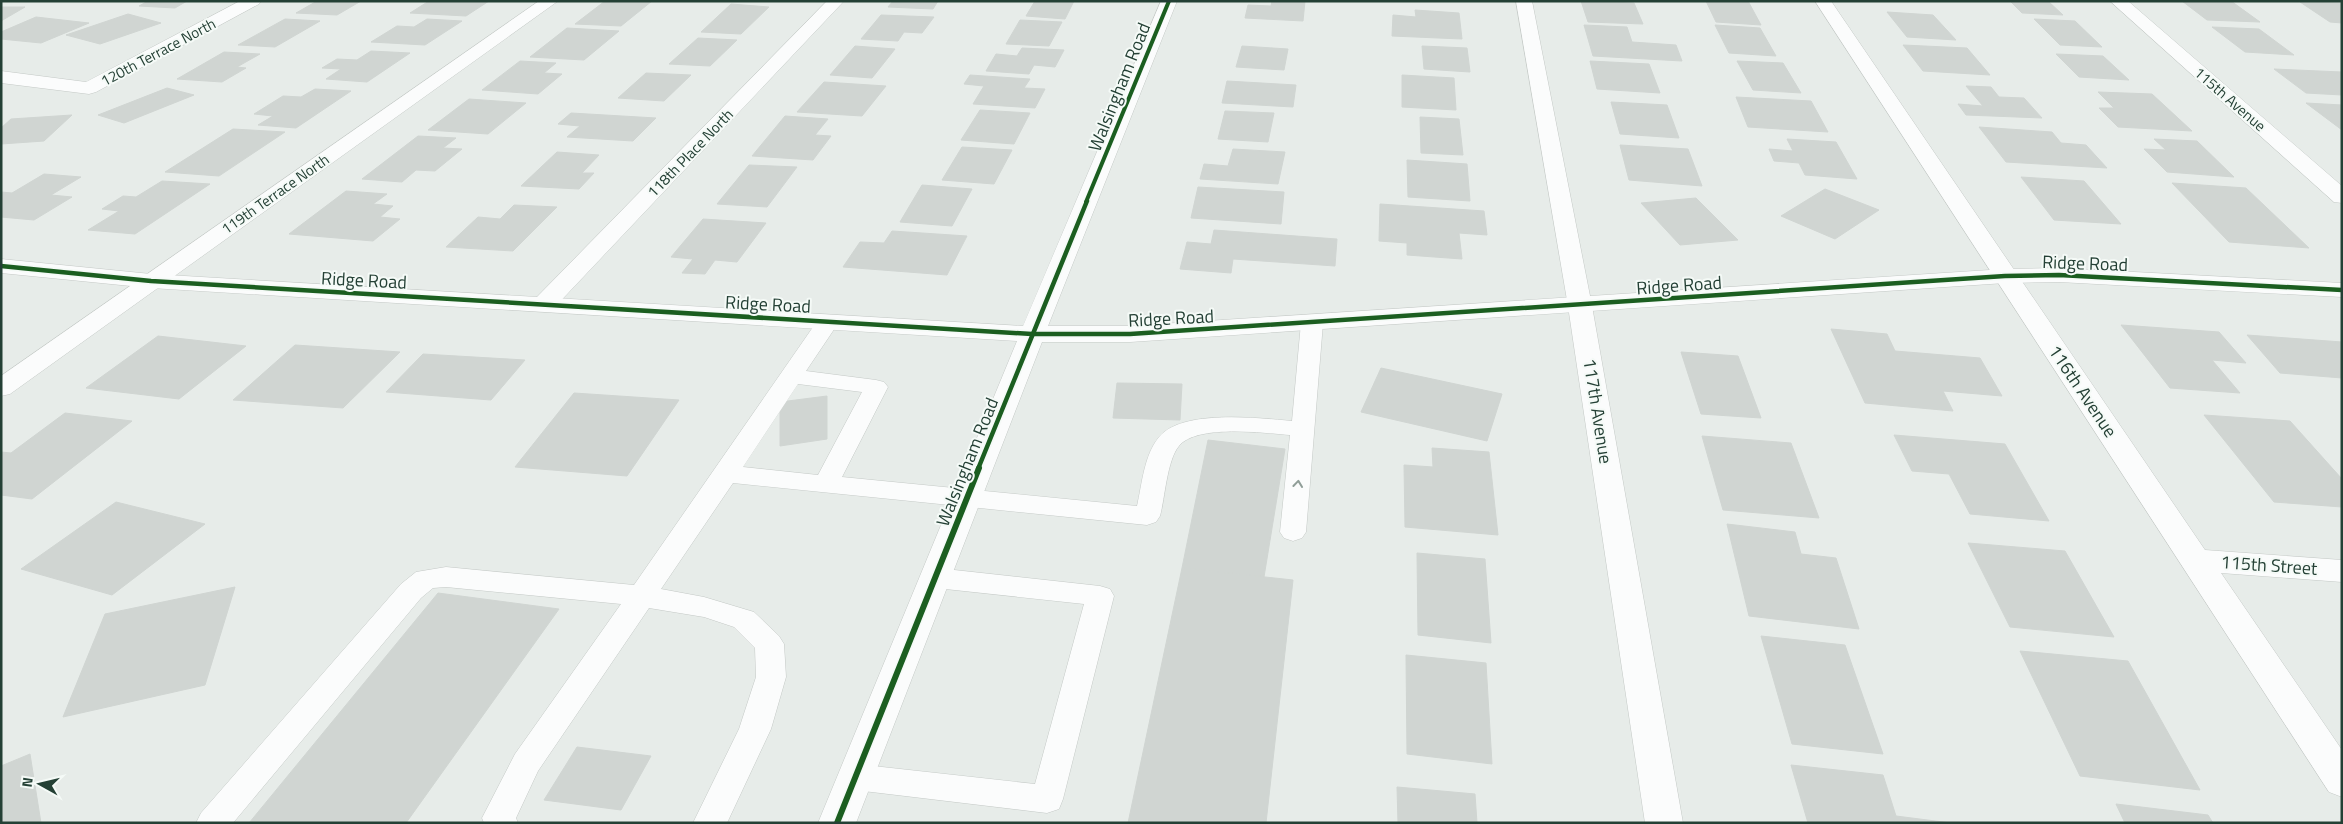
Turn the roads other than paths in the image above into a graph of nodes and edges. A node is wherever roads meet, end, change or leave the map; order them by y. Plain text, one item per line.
1 (254, 1) edge
2 (550, 1) edge
3 (836, 1) edge
4 (1169, 1) edge
5 (1524, 1) edge
6 (1823, 1) edge
7 (2118, 1) edge
8 (1, 77) edge
9 (2342, 197) edge
10 (1, 266) edge
11 (2005, 276) junction
12 (151, 281) junction
13 (2342, 290) edge
14 (544, 304) junction
15 (1580, 306) junction
16 (828, 322) junction
17 (1312, 323) junction
18 (1032, 334) junction
19 (791, 376) junction
20 (1, 388) edge
21 (1303, 429) junction
22 (726, 474) junction
23 (826, 485) junction
24 (968, 499) junction
25 (1293, 532) dead end
26 (2197, 560) junction
27 (2342, 571) edge
28 (936, 578) junction
29 (640, 596) junction
30 (855, 777) junction
31 (2342, 781) edge
32 (214, 823) edge
33 (501, 823) edge
34 (710, 823) edge
35 (837, 823) edge
36 (1664, 823) edge

1 - 8 street, 120th Terrace North
2 - 12 street, 119th Terrace North
3 - 14 street, 118th Place North
4 - 18 street, Walsingham Road
5 - 15 street, 117th Avenue
6 - 11 street, 116th Avenue
7 - 9 street, 115th Avenue
10 - 12 street, Ridge Road
11 - 13 street, Ridge Road
11 - 15 street, Ridge Road
11 - 26 street, 116th Avenue
12 - 14 street, Ridge Road
12 - 20 street, 119th Terrace North
14 - 16 street, Ridge Road
15 - 17 street, Ridge Road
15 - 36 street, 117th Avenue
16 - 18 street, Ridge Road
16 - 19 lane
17 - 18 street, Ridge Road
17 - 21 lane
18 - 24 street, Walsingham Road
19 - 22 lane
19 - 23 lane
21 - 24 lane
25 -> 21 lane
22 - 23 lane
22 - 29 lane
23 - 24 lane
24 - 28 street, Walsingham Road
26 - 27 street, 115th Street
26 - 31 street, 116th Avenue
28 - 30 street, Walsingham Road
28 - 30 lane
29 - 32 lane
29 - 33 lane
29 - 34 lane
30 - 35 street, Walsingham Road

